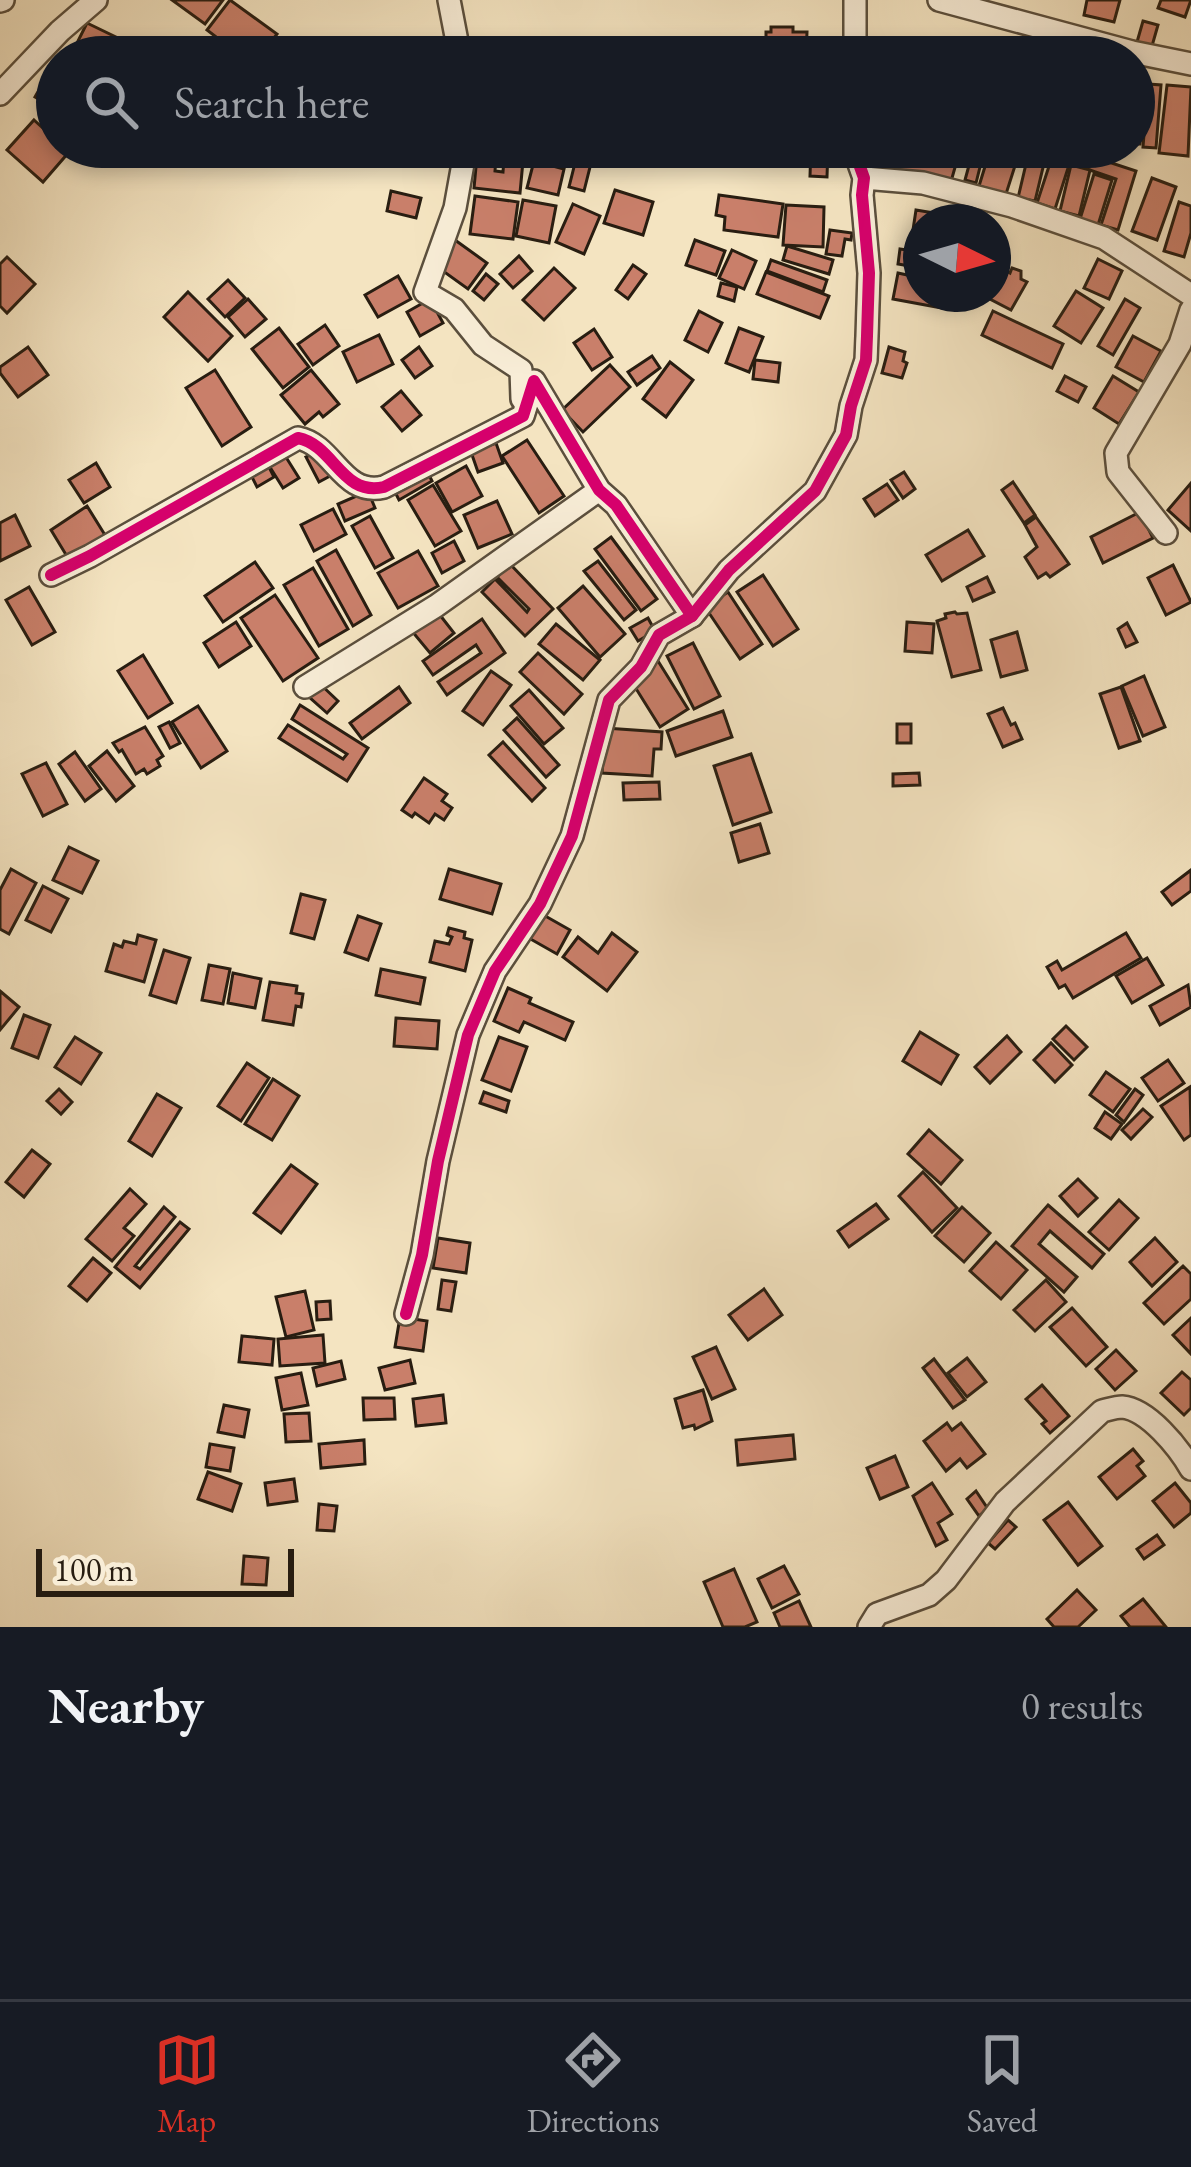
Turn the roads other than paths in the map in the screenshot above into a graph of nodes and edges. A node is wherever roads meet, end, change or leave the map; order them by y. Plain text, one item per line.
1 (96, 0) edge
2 (448, 0) edge
3 (855, 0) edge
4 (939, 0) edge
5 (55, 36) edge
6 (456, 36) edge
7 (855, 36) edge
8 (1074, 36) edge
9 (36, 56) edge
10 (1155, 56) edge
11 (1191, 64) edge
12 (0, 94) edge
13 (462, 168) edge
14 (860, 168) edge
15 (864, 178) junction
16 (1191, 295) edge
17 (1191, 310) edge
18 (523, 416) junction
19 (598, 490) junction
20 (1166, 533) dead end
21 (50, 574) dead end
22 (692, 616) junction
23 (305, 687) dead end
24 (406, 1314) dead end
25 (1191, 1468) edge
26 (869, 1627) edge

1 - 5 street
2 - 6 street
3 - 7 street
4 - 8 street
9 - 12 street
10 - 11 street
13 - 18 street
14 - 15 street
15 - 16 street
15 - 22 street
17 - 20 street
18 - 19 street
18 - 21 street
19 - 22 street
19 - 23 street
22 - 24 street
25 - 26 street

